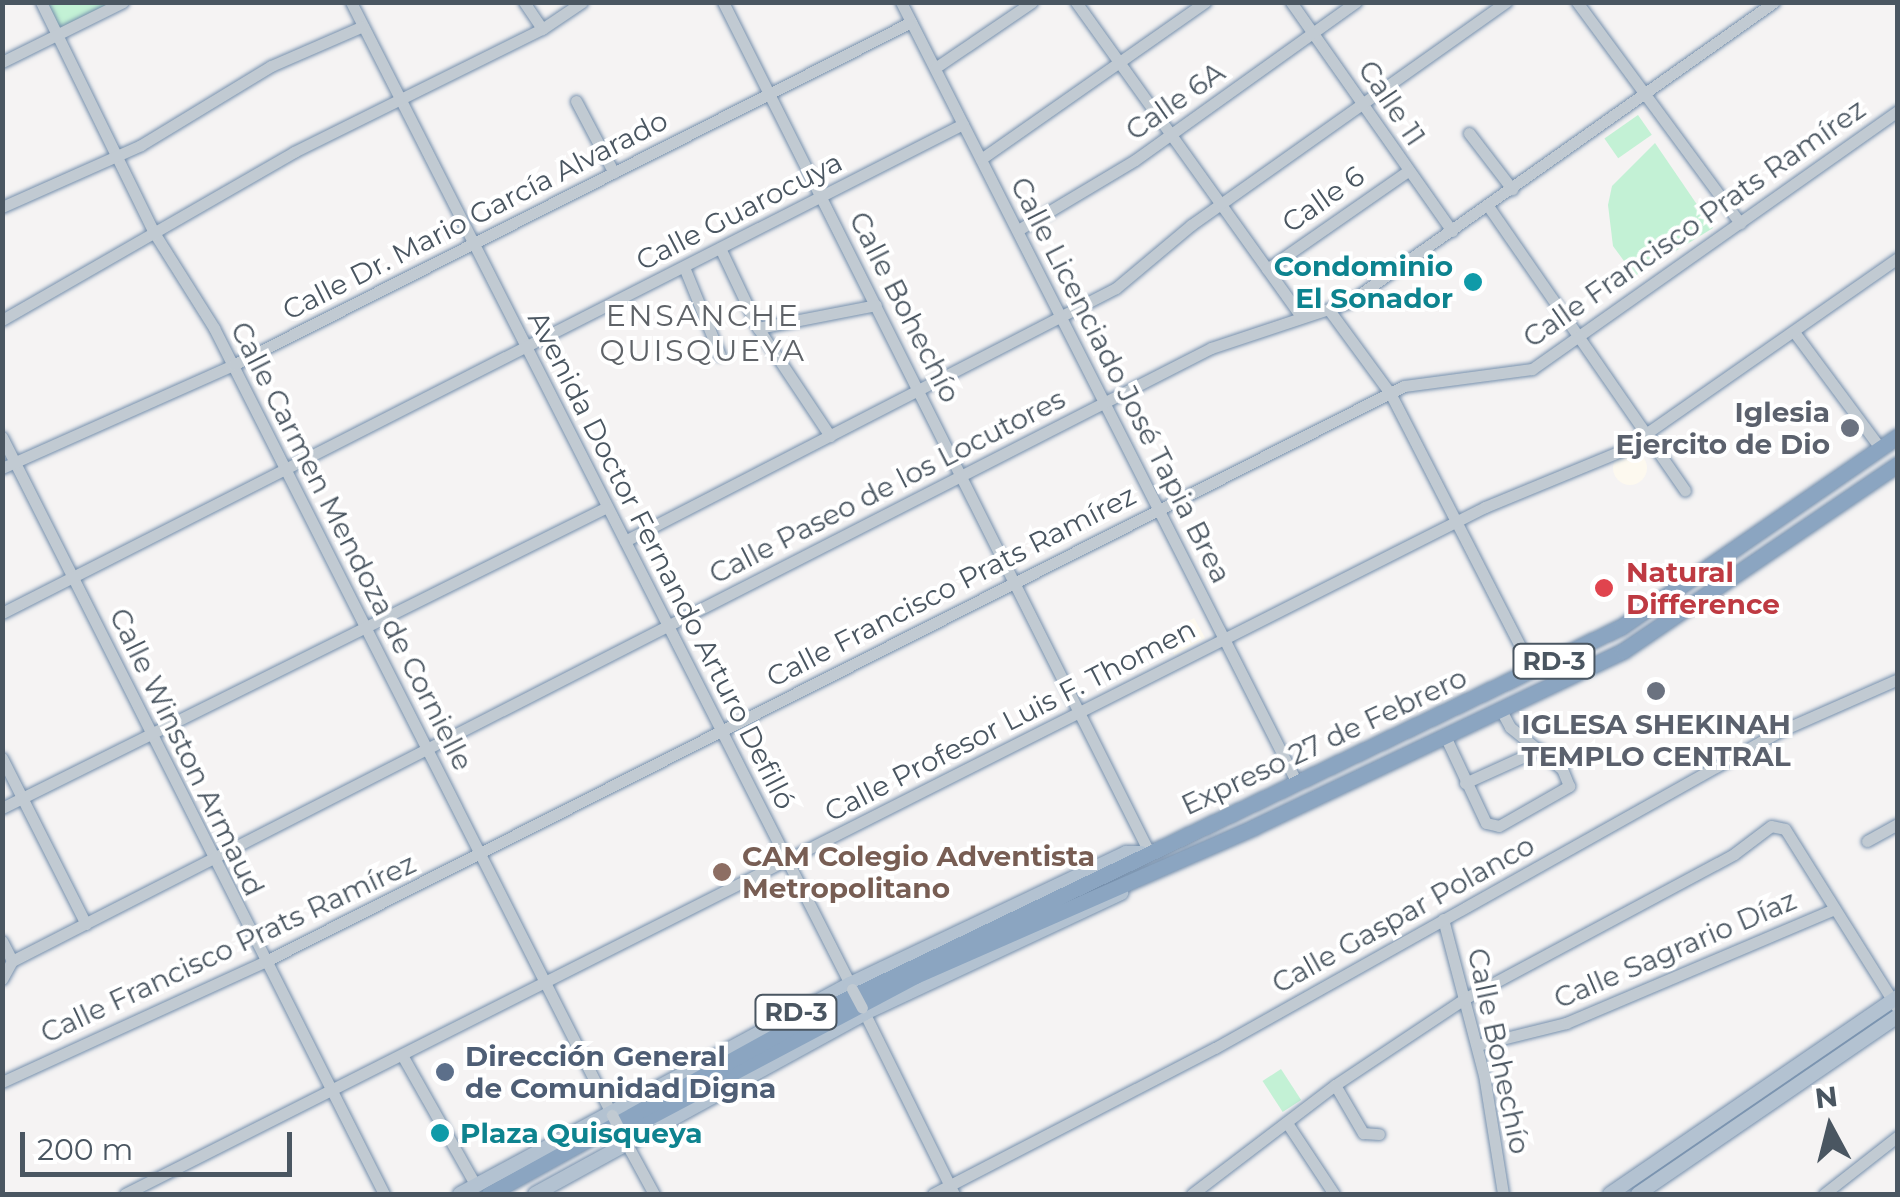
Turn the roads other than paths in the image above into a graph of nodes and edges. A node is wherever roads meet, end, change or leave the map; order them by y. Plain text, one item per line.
1 (41, 2) edge
2 (123, 2) edge
3 (351, 2) edge
4 (524, 2) edge
5 (582, 2) edge
6 (722, 2) edge
7 (902, 2) edge
8 (1032, 2) edge
9 (1076, 2) edge
10 (1205, 2) edge
11 (1292, 2) edge
12 (1356, 2) edge
13 (1506, 2) edge
14 (1577, 2) edge
15 (1771, 4) edge
16 (911, 22) junction
17 (363, 26) junction
18 (542, 29) junction
19 (1313, 32) junction
20 (56, 33) junction
21 (2, 62) edge
22 (1120, 63) junction
23 (935, 68) junction
24 (765, 95) junction
25 (1644, 96) junction
26 (401, 100) junction
27 (576, 101) dead end
28 (1363, 106) junction
29 (1898, 111) edge
30 (963, 124) junction
31 (1469, 132) dead end
32 (1171, 135) junction
33 (118, 155) junction
34 (981, 159) junction
35 (1408, 170) junction
36 (614, 173) junction
37 (1512, 189) junction
38 (821, 197) junction
39 (1220, 205) junction
40 (1488, 206) junction
41 (2, 207) edge
42 (1740, 222) junction
43 (1018, 230) junction
44 (153, 231) junction
45 (1452, 231) junction
46 (475, 245) junction
47 (720, 248) junction
48 (1898, 258) edge
49 (684, 268) junction
50 (1267, 269) junction
51 (876, 306) junction
52 (1329, 310) junction
53 (1299, 314) junction
54 (1061, 316) junction
55 (2, 320) edge
56 (758, 328) junction
57 (1794, 332) junction
58 (1580, 336) junction
59 (527, 350) junction
60 (720, 355) dead end
61 (233, 365) junction
62 (921, 390) junction
63 (1390, 393) junction
64 (1103, 404) junction
65 (1646, 435) junction
66 (830, 436) junction
67 (1898, 436) edge
68 (2, 437) edge
69 (1880, 448) junction
70 (15, 462) junction
71 (1898, 464) edge
72 (2, 468) edge
73 (285, 468) junction
74 (961, 475) junction
75 (1684, 490) dead end
76 (607, 507) junction
77 (1158, 510) junction
78 (1456, 522) junction
79 (625, 541) junction
80 (74, 578) junction
81 (1016, 582) junction
82 (2, 613) edge
83 (668, 626) junction
84 (366, 630) junction
85 (1225, 640) junction
86 (1533, 671) junction
87 (1898, 678) edge
88 (1500, 710) junction
89 (1083, 711) junction
90 (720, 730) junction
91 (150, 736) junction
92 (1445, 736) junction
93 (427, 749) junction
94 (1540, 750) junction
95 (2, 758) edge
96 (1296, 780) junction
97 (1465, 784) junction
98 (20, 799) junction
99 (2, 808) edge
100 (1898, 824) edge
101 (1867, 841) dead end
102 (1144, 852) junction
103 (1190, 855) junction
104 (479, 856) junction
105 (212, 858) junction
106 (786, 860) junction
107 (1832, 910) junction
108 (1444, 919) junction
109 (86, 924) junction
110 (2, 940) edge
111 (12, 962) junction
112 (264, 962) junction
113 (907, 974) junction
114 (2, 979) edge
115 (545, 984) junction
116 (851, 986) junction
117 (1464, 999) junction
118 (1896, 1004) edge
119 (863, 1011) junction
120 (1477, 1045) junction
121 (402, 1055) junction
122 (2, 1082) edge
123 (1335, 1086) junction
124 (331, 1090) junction
125 (611, 1113) junction
126 (1287, 1123) junction
127 (1379, 1134) dead end
128 (1898, 1136) edge
129 (625, 1141) junction
130 (951, 1189) edge
131 (142, 1191) edge
132 (493, 1191) edge
133 (124, 1194) edge
134 (384, 1194) edge
135 (460, 1194) edge
136 (535, 1194) edge
137 (654, 1194) edge
138 (933, 1194) edge
139 (1192, 1194) edge
140 (1334, 1194) edge
141 (1503, 1194) edge
142 (1610, 1194) edge
143 (1638, 1194) edge
144 (1824, 1194) edge

1 - 20 street, Calle Carmen Mendoza de Cornielle
2 - 20 street
3 - 17 street, Avenida Doctor Fernando Arturo Defilló
4 - 18 street
5 - 18 street
6 - 24 street, Calle Bohechío
7 - 16 street, Calle Licenciado José Tapia Brea
8 - 23 street
9 - 22 street
10 - 22 street
11 - 19 street, Calle 11
12 - 19 street, Calle 6A
13 - 28 street
14 - 25 street
15 - 25 street, Calle Paseo de los Locutores
16 - 23 street, Calle Licenciado José Tapia Brea
16 - 24 street, Calle Dr. Mario García Alvarado
17 - 26 street, Avenida Doctor Fernando Arturo Defilló
17 - 33 street
18 - 26 street
19 - 28 street, Calle 11
19 - 32 street, Calle 6A
20 - 21 street
20 - 33 street, Calle Carmen Mendoza de Cornielle
22 - 32 street
22 - 34 street
23 - 30 street, Calle Licenciado José Tapia Brea
24 - 36 street, Calle Dr. Mario García Alvarado
24 - 38 street, Calle Bohechío
25 - 37 street, Calle Paseo de los Locutores
25 - 42 street
26 - 44 street
26 - 46 street, Avenida Doctor Fernando Arturo Defilló
27 - 36 street
28 - 35 street, Calle 11
28 - 39 street
29 - 42 street, Calle Francisco Prats Ramírez
30 - 34 street, Calle Licenciado José Tapia Brea
30 - 38 street, Calle Guarocuya
31 - 37 street
32 - 39 street
32 - 43 street, Calle 6A
33 - 41 street
33 - 44 street, Calle Carmen Mendoza de Cornielle
34 - 43 street, Calle Licenciado José Tapia Brea
35 - 45 street, Calle 11
35 - 50 street, Calle 6
36 - 46 street, Calle Dr. Mario García Alvarado
37 - 40 street, Calle Paseo de los Locutores
38 - 47 street, Calle Guarocuya
38 - 51 street, Calle Bohechío
39 - 50 street
39 - 54 street
40 - 45 street, Calle Paseo de los Locutores
40 - 58 street
42 - 58 street, Calle Francisco Prats Ramírez
43 - 54 street, Calle Licenciado José Tapia Brea
44 - 55 street
44 - 61 street, Calle Carmen Mendoza de Cornielle
45 - 52 street, Calle Paseo de los Locutores
46 - 59 street, Avenida Doctor Fernando Arturo Defilló
46 - 61 street, Calle Dr. Mario García Alvarado
47 - 49 street, Calle Guarocuya
47 - 56 street
48 - 57 street, Calle Profesor Luis F. Thomen
49 - 59 street, Calle Guarocuya
49 - 60 street
50 - 53 street
51 - 56 street
51 - 62 street, Calle Bohechío
52 - 53 street, Calle Paseo de los Locutores
52 - 63 street
53 - 64 street, Calle Paseo de los Locutores
54 - 62 street
54 - 64 street, Calle Licenciado José Tapia Brea
56 - 66 street
57 - 65 street, Calle Profesor Luis F. Thomen
57 - 69 street
58 - 63 street, Calle Francisco Prats Ramírez
58 - 65 street
59 - 73 street, Calle Guarocuya
59 - 76 street, Avenida Doctor Fernando Arturo Defilló
61 - 70 street, Calle Dr. Mario García Alvarado
61 - 73 street, Calle Carmen Mendoza de Cornielle
62 - 66 street
62 - 74 street, Calle Bohechío
63 - 77 street, Calle Francisco Prats Ramírez
63 - 78 street
64 - 74 street, Calle Paseo de los Locutores
64 - 77 street, Calle Licenciado José Tapia Brea
65 - 75 street
65 - 78 street, Calle Profesor Luis F. Thomen
66 - 79 street
67 - 69 highway, Expreso 27 de Febrero / RD-3
68 - 70 street, Calle Winston Armaud
69 - 86 highway, Expreso 27 de Febrero / RD-3
70 - 72 street, Calle Dr. Mario García Alvarado
70 - 80 street, Calle Winston Armaud
71 - 88 highway, Expreso 27 de Febrero / RD-3
73 - 80 street, Calle Guarocuya
73 - 84 street, Calle Carmen Mendoza de Cornielle
74 - 81 street, Calle Bohechío
74 - 83 street, Calle Paseo de los Locutores
76 - 79 street, Avenida Doctor Fernando Arturo Defilló
76 - 84 street
77 - 81 street, Calle Francisco Prats Ramírez
77 - 85 street, Calle Licenciado José Tapia Brea
78 - 85 street, Calle Profesor Luis F. Thomen
78 - 86 street
79 - 83 street, Avenida Doctor Fernando Arturo Defilló
80 - 82 street, Calle Guarocuya
80 - 91 street, Calle Winston Armaud
81 - 89 street, Calle Bohechío
81 - 90 street, Calle Francisco Prats Ramírez
83 - 90 street, Avenida Doctor Fernando Arturo Defilló
83 - 93 street, Calle Paseo de los Locutores
84 - 91 street
84 - 93 street, Calle Carmen Mendoza de Cornielle
85 - 89 street, Calle Profesor Luis F. Thomen
85 - 96 street, Calle Licenciado José Tapia Brea
86 - 96 highway, Expreso 27 de Febrero / RD-3
87 - 108 street, Calle Gaspar Polanco
88 - 92 highway, Expreso 27 de Febrero / RD-3
88 - 94 street
89 - 102 street, Calle Bohechío
89 - 106 street, Calle Profesor Luis F. Thomen
90 - 104 street, Calle Francisco Prats Ramírez
90 - 106 street, Avenida Doctor Fernando Arturo Defilló
91 - 98 street
91 - 105 street, Calle Winston Armaud
92 - 97 street
92 - 103 highway, Expreso 27 de Febrero / RD-3
93 - 104 street, Calle Carmen Mendoza de Cornielle
93 - 105 street, Calle Paseo de los Locutores
94 - 97 street
94 - 97 street
95 - 98 street
96 - 102 highway, Expreso 27 de Febrero / RD-3
98 - 99 street
98 - 109 street
100 - 101 street
102 - 113 highway, Expreso 27 de Febrero / RD-3
102 - 116 main road, RD-3
103 - 113 highway, Expreso 27 de Febrero / RD-3
103 - 119 main road, RD-3
104 - 112 street, Calle Francisco Prats Ramírez
104 - 115 street, Calle Carmen Mendoza de Cornielle
105 - 109 street, Calle Paseo de los Locutores
105 - 112 street, Calle Winston Armaud
106 - 115 street, Calle Profesor Luis F. Thomen
106 - 116 street, Avenida Doctor Fernando Arturo Defilló
107 - 117 street
107 - 118 street
107 - 120 street, Calle Sagrario Díaz
108 - 117 street, Calle Bohechío
108 - 130 street, Calle Gaspar Polanco
109 - 111 street, Calle Paseo de los Locutores
110 - 111 street
111 - 114 street
112 - 122 street, Calle Francisco Prats Ramírez
112 - 124 street, Calle Winston Armaud
113 - 132 highway, RD-3
115 - 121 street, Calle Profesor Luis F. Thomen
115 - 125 street, Calle Carmen Mendoza de Cornielle
116 - 119 street, Avenida Doctor Fernando Arturo Defilló, bridge
116 - 125 main road, RD-3
117 - 120 street, Calle Bohechío
117 - 123 street
118 - 142 main road
118 - 143 main road
119 - 129 main road, RD-3
119 - 130 street, Avenida Doctor Fernando Arturo Defilló
120 - 141 street, Calle Bohechío
121 - 124 street, Calle Profesor Luis F. Thomen
121 - 132 street
123 - 126 street
123 - 127 street
124 - 131 street, Calle Profesor Luis F. Thomen
124 - 134 street, Calle Winston Armaud
125 - 129 street, Calle Carmen Mendoza de Cornielle, bridge
125 - 132 main road, RD-3
126 - 139 street
126 - 140 street
128 - 144 street
129 - 136 main road, RD-3
129 - 137 street
130 - 138 street, Calle Gaspar Polanco
131 - 133 street, Calle Profesor Luis F. Thomen
132 - 135 main road, RD-3

